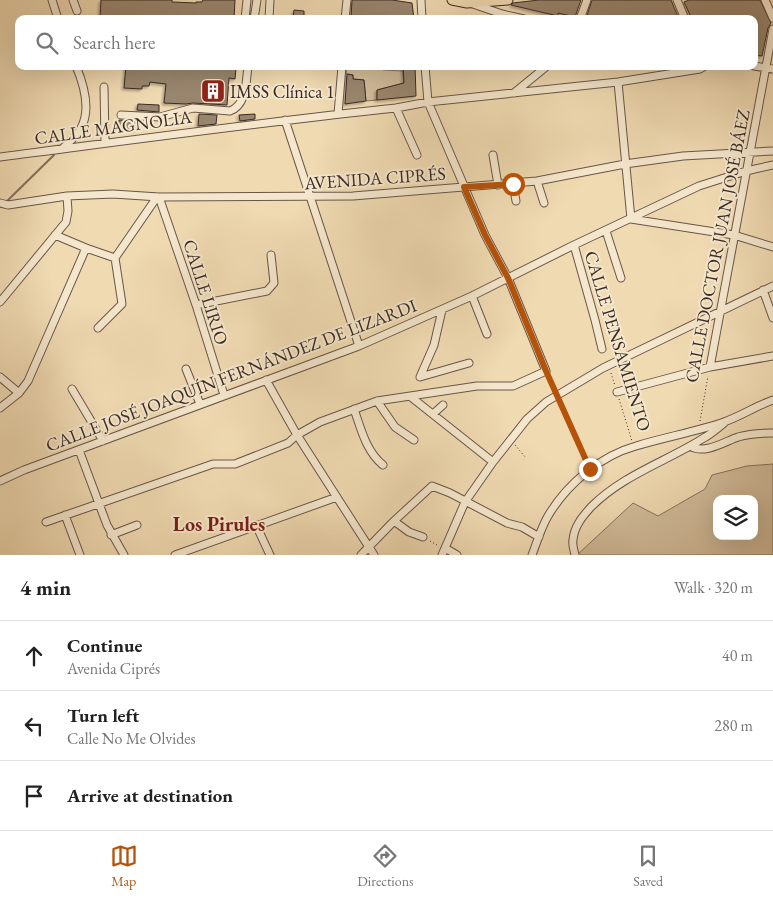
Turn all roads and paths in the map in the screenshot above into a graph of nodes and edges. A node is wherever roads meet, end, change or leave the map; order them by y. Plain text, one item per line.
1 (52, 0) edge
2 (72, 0) edge
3 (247, 0) edge
4 (257, 0) edge
5 (270, 0) edge
6 (347, 0) edge
7 (422, 0) edge
8 (504, 0) edge
9 (508, 0) edge
10 (587, 0) edge
11 (677, 0) edge
12 (766, 0) edge
13 (460, 1) edge
14 (77, 11) dead end
15 (57, 15) edge
16 (245, 15) edge
17 (255, 15) edge
18 (269, 15) edge
19 (345, 15) edge
20 (422, 15) edge
21 (506, 15) edge
22 (581, 15) edge
23 (683, 15) edge
24 (773, 18) edge
25 (773, 29) edge
26 (769, 68) edge
27 (77, 70) edge
28 (247, 70) edge
29 (342, 70) edge
30 (425, 70) edge
31 (542, 70) edge
32 (694, 70) edge
33 (618, 82) junction
34 (104, 87) dead end
35 (514, 93) junction
36 (428, 102) junction
37 (396, 108) junction
38 (121, 114) dead end
39 (338, 114) junction
40 (285, 120) junction
41 (105, 144) junction
42 (62, 149) junction
43 (773, 151) edge
44 (750, 152) junction
45 (493, 154) dead end
46 (416, 155) dead end
47 (0, 157) edge
48 (625, 164) junction
49 (773, 165) edge
50 (746, 170) junction
51 (537, 181) junction
52 (513, 184) junction
53 (498, 185) junction
54 (464, 187) junction
55 (67, 196) junction
56 (158, 197) junction
57 (309, 198) junction
58 (516, 201) dead end
59 (544, 203) dead end
60 (4, 204) edge
61 (631, 219) junction
62 (606, 231) junction
63 (55, 234) junction
64 (734, 235) junction
65 (574, 245) junction
66 (773, 247) edge
67 (86, 248) junction
68 (271, 254) dead end
69 (115, 258) junction
70 (508, 278) junction
71 (621, 278) dead end
72 (773, 286) edge
73 (763, 290) junction
74 (472, 296) junction
75 (0, 302) edge
76 (196, 305) junction
77 (442, 310) junction
78 (720, 312) junction
79 (773, 318) edge
80 (98, 328) dead end
81 (487, 334) dead end
82 (359, 346) junction
83 (602, 349) dead end
84 (773, 356) edge
85 (469, 363) dead end
86 (608, 365) junction
87 (710, 368) junction
88 (186, 369) dead end
89 (546, 371) junction
90 (0, 377) edge
91 (266, 380) junction
92 (72, 389) dead end
93 (617, 392) junction
94 (20, 393) junction
95 (224, 395) junction
96 (558, 395) junction
97 (411, 397) junction
98 (773, 400) edge
99 (377, 402) junction
100 (200, 404) junction
101 (443, 405) dead end
102 (0, 408) edge
103 (354, 409) junction
104 (433, 414) junction
105 (726, 421) junction
106 (699, 429) junction
107 (773, 433) edge
108 (297, 435) junction
109 (414, 440) dead end
110 (511, 440) junction
111 (103, 441) junction
112 (634, 446) junction
113 (690, 446) junction
114 (79, 450) junction
115 (526, 458) dead end
116 (493, 462) junction
117 (383, 465) dead end
118 (590, 469) junction
119 (0, 481) edge
120 (337, 497) junction
121 (465, 502) junction
122 (99, 503) junction
123 (64, 516) junction
124 (394, 521) junction
125 (46, 522) dead end
126 (137, 525) dead end
127 (256, 525) junction
128 (111, 535) junction
129 (423, 537) joint
130 (539, 537) junction
131 (369, 546) junction
132 (443, 552) edge
133 (80, 555) edge
134 (124, 555) edge
135 (175, 555) edge
136 (270, 555) edge
137 (361, 555) edge
138 (374, 555) edge
139 (457, 555) edge
140 (532, 555) edge
141 (575, 555) edge

1 - 15 street
2 - 14 street
3 - 16 street
4 - 17 street
5 - 18 street
6 - 19 street
7 - 20 street
8 - 9 main road
8 - 13 main road
10 - 22 street
11 - 23 street
12 - 24 street
13 - 21 street
25 - 26 street, CALLE DOCTOR JUAN JOSÉ BÁEZ
26 - 44 street, CALLE DOCTOR JUAN JOSÉ BÁEZ
27 - 42 street
28 - 38 street
29 - 39 street
30 - 36 street
31 - 35 street
32 - 33 street, CALLE MAGNOLIA
33 - 35 street, CALLE MAGNOLIA
33 - 48 street
34 - 41 street
35 - 36 street, CALLE MAGNOLIA
36 - 37 street, CALLE MAGNOLIA
36 - 54 street
37 - 39 street, CALLE MAGNOLIA
37 - 46 street
39 - 40 street, CALLE MAGNOLIA
40 - 41 street, CALLE MAGNOLIA
40 - 57 street
41 - 42 street, CALLE MAGNOLIA
42 - 47 street, CALLE MAGNOLIA
43 - 44 street, AVENIDA CIPRÉS
44 - 48 street, AVENIDA CIPRÉS
44 - 50 street, CALLE DOCTOR JUAN JOSÉ BÁEZ
45 - 53 street
48 - 51 street, AVENIDA CIPRÉS
48 - 61 street
49 - 50 street, CALLE JOSÉ JOAQUÍN FERNÁNDEZ DE LIZARDI
50 - 61 street, CALLE JOSÉ JOAQUÍN FERNÁNDEZ DE LIZARDI
50 - 64 street, CALLE DOCTOR JUAN JOSÉ BÁEZ
51 - 52 street, AVENIDA CIPRÉS
51 - 59 street
52 - 53 street, AVENIDA CIPRÉS
52 - 58 street
53 - 54 street, AVENIDA CIPRÉS
54 - 57 street, AVENIDA CIPRÉS
54 - 70 street
55 - 56 street, AVENIDA CIPRÉS
55 - 60 street, AVENIDA CIPRÉS
55 - 63 street
56 - 57 street, AVENIDA CIPRÉS
56 - 69 street
56 - 76 street, CALLE LIRIO
57 - 82 street
61 - 62 street, CALLE JOSÉ JOAQUÍN FERNÁNDEZ DE LIZARDI
61 - 64 street
62 - 65 street, CALLE JOSÉ JOAQUÍN FERNÁNDEZ DE LIZARDI
62 - 71 street
63 - 67 street
63 - 75 street
64 - 66 street
64 - 78 street, CALLE DOCTOR JUAN JOSÉ BÁEZ
65 - 70 street, CALLE JOSÉ JOAQUÍN FERNÁNDEZ DE LIZARDI
65 - 83 street, CALLE PENSAMIENTO
67 - 69 street
67 - 94 street
68 - 76 street
69 - 80 street
70 - 74 street, CALLE JOSÉ JOAQUÍN FERNÁNDEZ DE LIZARDI
70 - 89 street
72 - 73 street
73 - 78 street
73 - 79 street
74 - 77 street, CALLE JOSÉ JOAQUÍN FERNÁNDEZ DE LIZARDI
74 - 81 street
76 - 95 street, CALLE LIRIO
77 - 82 street, CALLE JOSÉ JOAQUÍN FERNÁNDEZ DE LIZARDI
77 - 85 street
78 - 86 street
78 - 87 street, CALLE DOCTOR JUAN JOSÉ BÁEZ
82 - 91 street, CALLE JOSÉ JOAQUÍN FERNÁNDEZ DE LIZARDI
84 - 87 street
86 - 93 path, CALLE PENSAMIENTO
86 - 96 street
87 - 93 street
87 - 106 path, CALLE DOCTOR JUAN JOSÉ BÁEZ
88 - 100 street
89 - 96 path
89 - 97 street
90 - 94 street
91 - 95 street, CALLE JOSÉ JOAQUÍN FERNÁNDEZ DE LIZARDI
91 - 108 street
92 - 111 street
93 - 112 path, CALLE PENSAMIENTO
94 - 102 street
95 - 100 street, CALLE JOSÉ JOAQUÍN FERNÁNDEZ DE LIZARDI
96 - 110 street
96 - 118 path
97 - 99 street
97 - 104 street
98 - 105 street
99 - 103 street
99 - 109 street
100 - 111 street, CALLE JOSÉ JOAQUÍN FERNÁNDEZ DE LIZARDI
101 - 104 street
103 - 108 street
103 - 117 street
104 - 116 street
105 - 106 street
105 - 113 street
106 - 112 street
107 - 113 street
108 - 120 street
108 - 122 street
110 - 115 path
110 - 116 street
111 - 114 street, CALLE JOSÉ JOAQUÍN FERNÁNDEZ DE LIZARDI
112 - 118 street
113 - 141 street
114 - 119 street, CALLE JOSÉ JOAQUÍN FERNÁNDEZ DE LIZARDI
114 - 122 street
116 - 121 street
118 - 130 street
120 - 127 street
120 - 131 street
121 - 124 street
121 - 130 street
121 - 132 street
122 - 123 street
122 - 128 street
123 - 125 street
123 - 133 street
124 - 129 street
124 - 131 street
126 - 128 street
127 - 135 street
127 - 136 street
128 - 134 street
129 - 132 path
130 - 140 street
131 - 137 street
131 - 138 street
132 - 139 street

